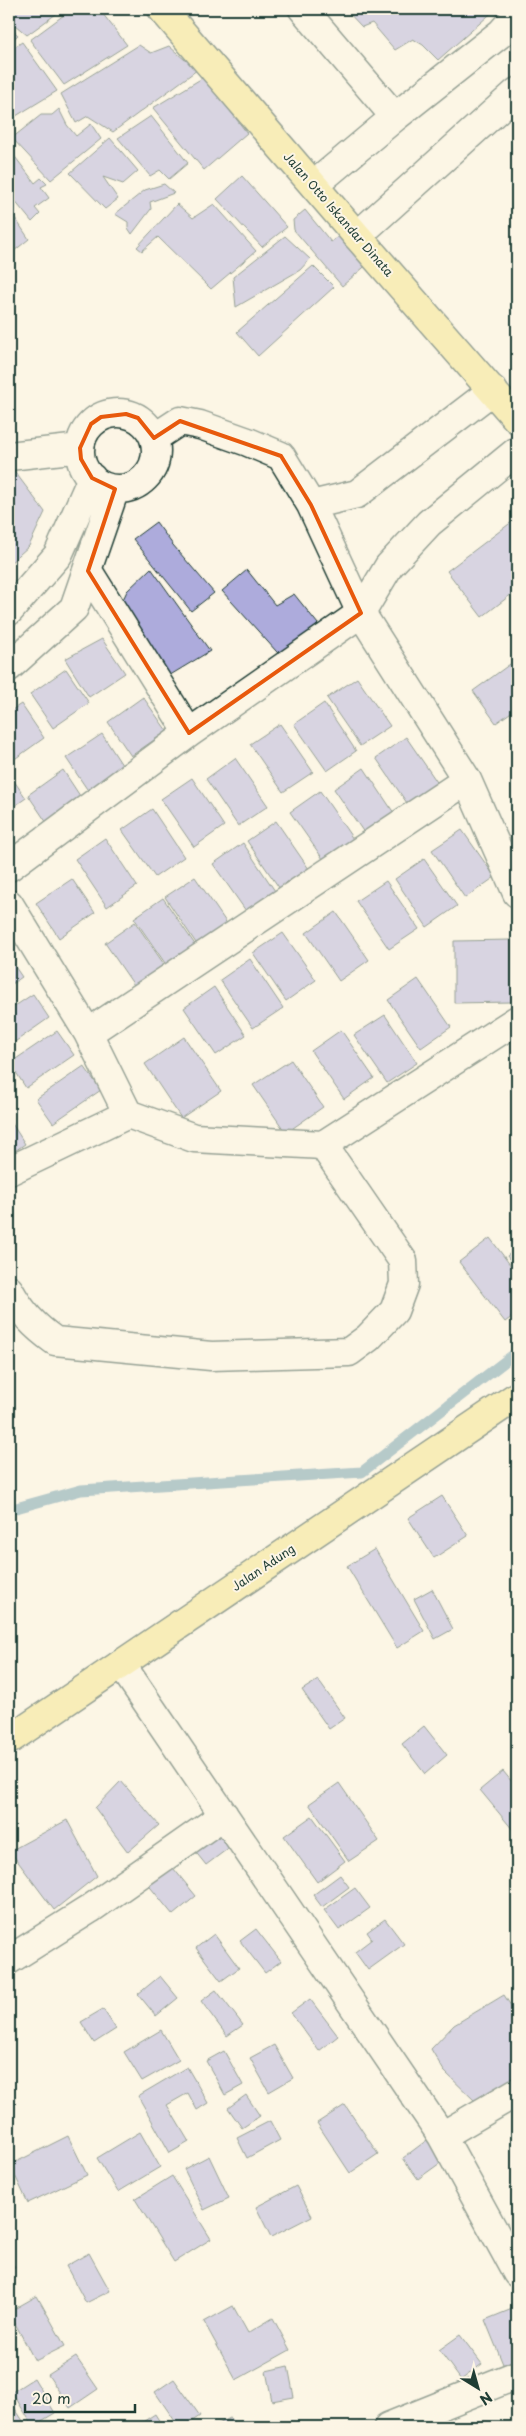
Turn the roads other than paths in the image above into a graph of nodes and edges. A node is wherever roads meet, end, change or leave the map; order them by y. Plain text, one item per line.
1 (162, 9) edge
2 (303, 9) edge
3 (517, 15) edge
4 (517, 92) edge
5 (395, 117) junction
6 (314, 185) junction
7 (357, 236) junction
8 (493, 390) junction
9 (517, 419) edge
10 (154, 438) junction
11 (80, 448) junction
12 (517, 452) edge
13 (9, 456) edge
14 (104, 483) junction
15 (311, 505) junction
16 (88, 571) junction
17 (9, 611) edge
18 (361, 613) junction
19 (9, 667) edge
20 (189, 733) junction
21 (467, 780) junction
22 (9, 867) edge
23 (517, 893) edge
24 (9, 904) edge
25 (517, 1020) edge
26 (88, 1033) junction
27 (128, 1114) junction
28 (324, 1145) junction
29 (9, 1171) edge
30 (9, 1290) edge
31 (517, 1396) edge
32 (121, 1664) junction
33 (9, 1740) edge
34 (224, 1815) junction
35 (9, 1960) edge
36 (517, 2092) edge
37 (442, 2136) junction
38 (517, 2273) edge
39 (517, 2375) edge
40 (388, 2427) edge

1 - 6 main road, Jalan Otto Iskandar Dinata
2 - 5 street
3 - 5 street
4 - 7 street
5 - 6 street
6 - 7 main road, Jalan Otto Iskandar Dinata
7 - 8 main road, Jalan Otto Iskandar Dinata
8 - 9 main road, Jalan Otto Iskandar Dinata
8 - 15 street
10 - 11 street
10 - 14 street
10 - 15 street
11 - 13 street
11 - 14 street
12 - 18 street
14 - 16 street
14 - 17 street
15 - 18 street
16 - 19 street
16 - 20 street
18 - 20 street
18 - 21 street
20 - 22 street
21 - 23 street
21 - 26 street
24 - 26 street
25 - 28 street
26 - 27 street
27 - 28 street
27 - 29 street
28 - 30 street
31 - 32 main road, Jalan Adung
32 - 33 main road, Jalan Adung
32 - 34 street
34 - 35 street
34 - 37 street
36 - 37 street
37 - 38 street
39 - 40 street

